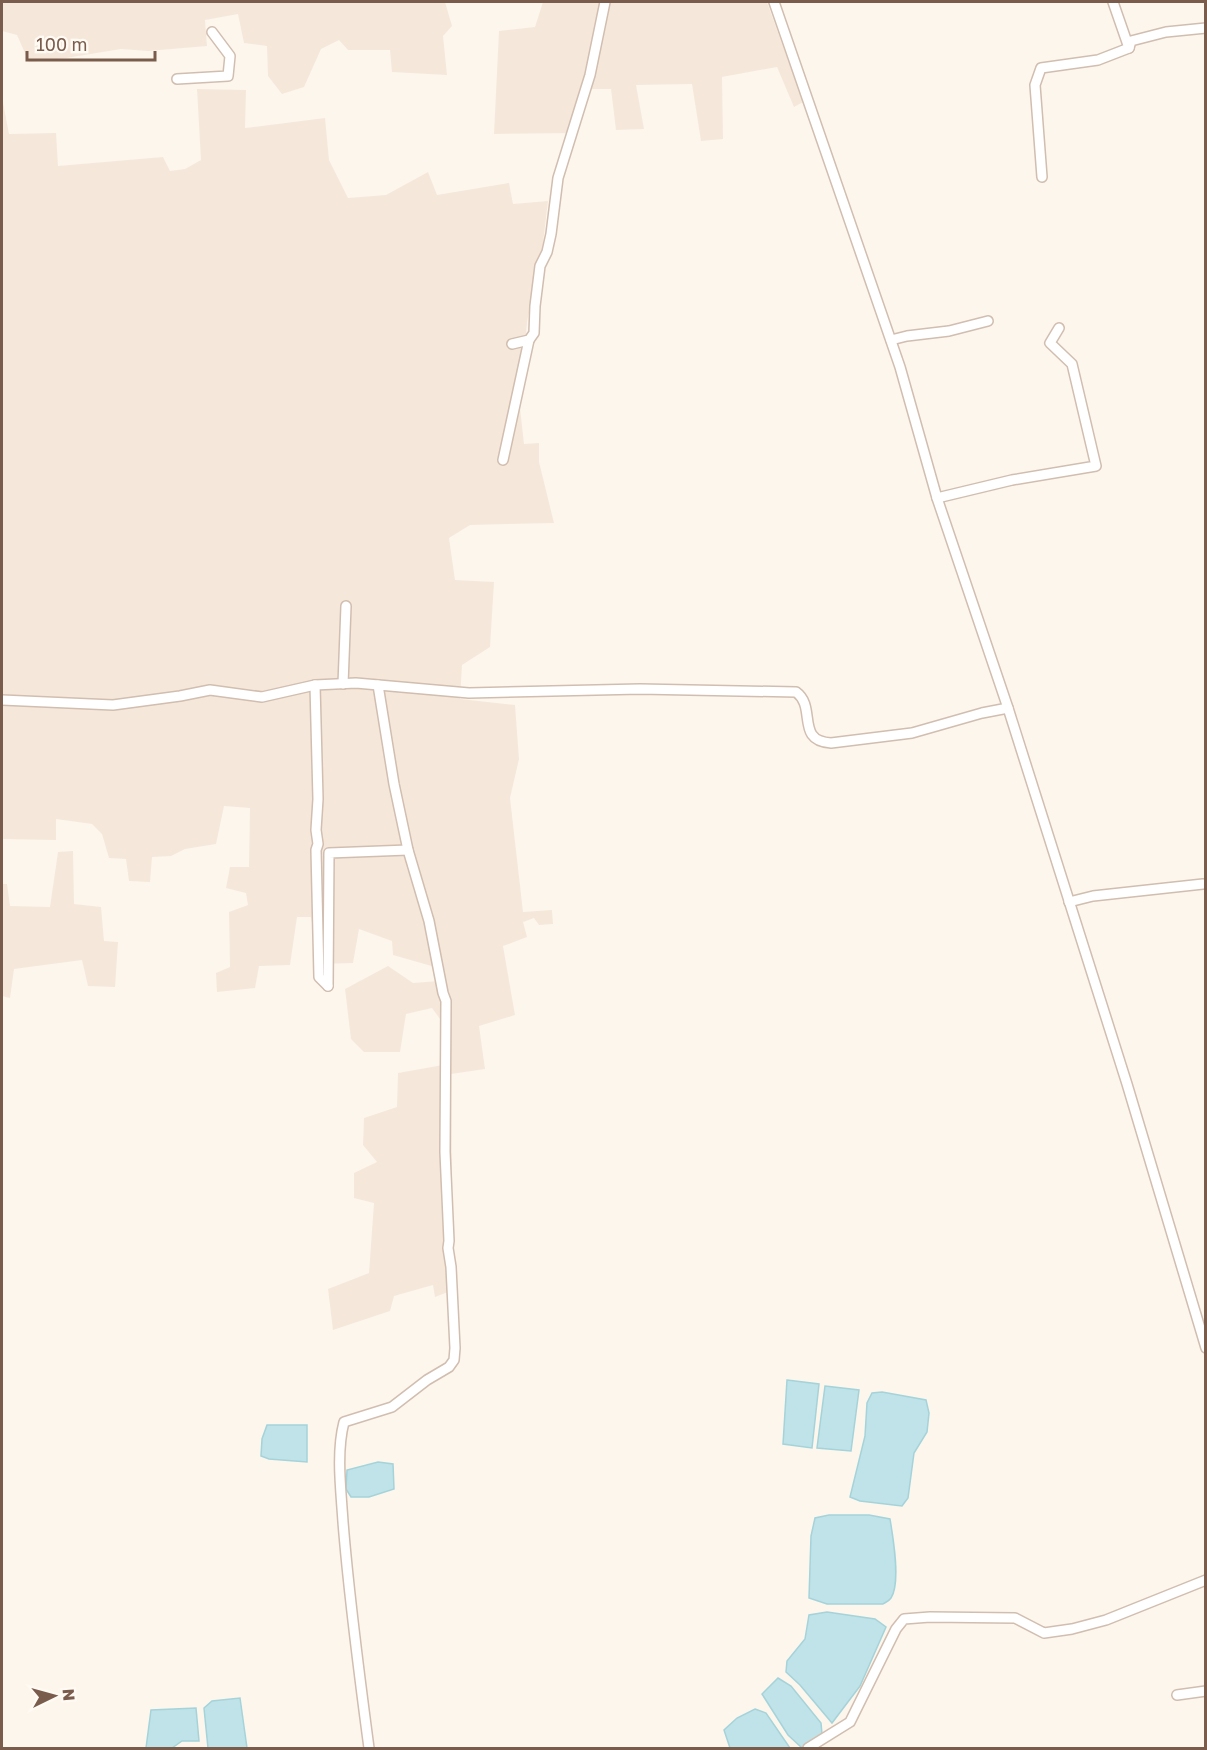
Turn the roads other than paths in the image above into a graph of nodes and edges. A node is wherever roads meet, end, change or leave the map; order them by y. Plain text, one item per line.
1 (605, 2) edge
2 (774, 2) edge
3 (1113, 2) edge
4 (1206, 28) edge
5 (212, 32) dead end
6 (1129, 48) junction
7 (177, 79) dead end
8 (1042, 177) dead end
9 (988, 321) dead end
10 (1059, 328) dead end
11 (529, 340) junction
12 (891, 340) junction
13 (512, 344) dead end
14 (503, 460) dead end
15 (937, 498) junction
16 (346, 606) dead end
17 (343, 684) junction
18 (315, 685) junction
19 (378, 685) junction
20 (2, 700) edge
21 (1008, 708) junction
22 (408, 850) junction
23 (1203, 884) dead end
24 (1069, 902) junction
25 (1206, 1348) edge
26 (1206, 1580) edge
27 (1206, 1691) edge
28 (1177, 1695) dead end
29 (369, 1749) edge
30 (808, 1749) edge

1 - 11 street
2 - 12 street
3 - 6 street
4 - 6 street
5 - 7 street
6 - 8 street
9 - 12 street
10 - 15 street
11 - 13 street
11 - 14 street
12 - 15 street
15 - 21 street
16 - 17 street
17 - 18 street
17 - 19 street
18 - 20 street
18 - 22 street
19 - 21 street
19 - 22 street
21 - 24 street
22 - 29 street
23 - 24 street
24 - 25 street
26 - 30 street
27 - 28 street

